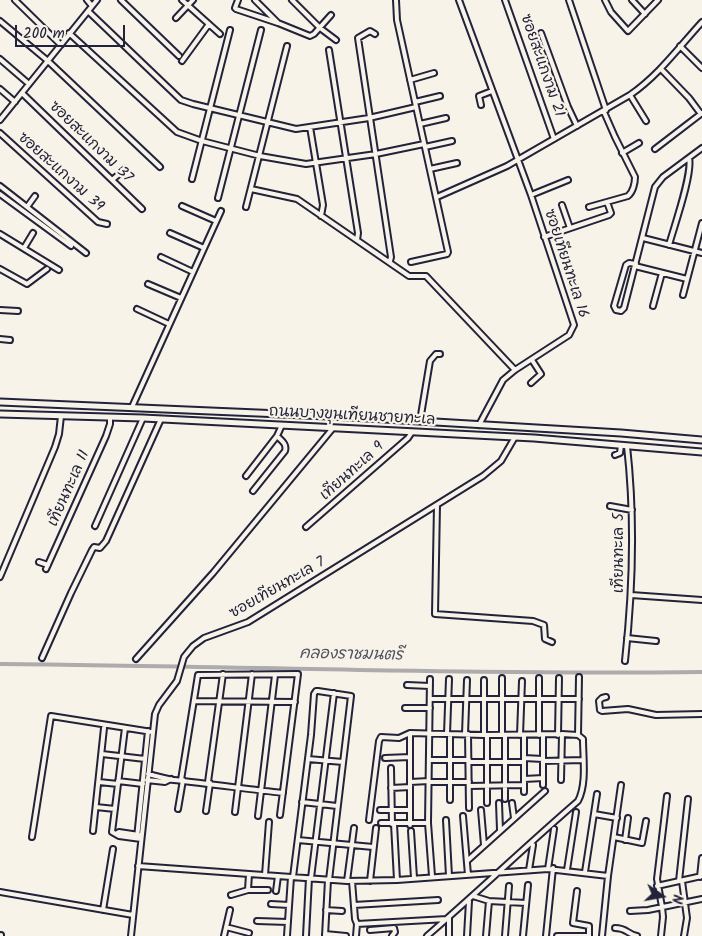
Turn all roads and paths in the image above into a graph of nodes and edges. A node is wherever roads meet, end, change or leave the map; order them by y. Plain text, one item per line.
1 (14, 0) edge
2 (87, 0) edge
3 (97, 0) edge
4 (121, 0) edge
5 (182, 0) edge
6 (192, 0) edge
7 (238, 0) edge
8 (256, 0) edge
9 (292, 0) edge
10 (396, 0) edge
11 (459, 0) edge
12 (506, 0) edge
13 (570, 0) edge
14 (605, 0) edge
15 (632, 0) edge
16 (658, 0) edge
17 (188, 5) junction
18 (92, 6) junction
19 (88, 11) junction
20 (645, 14) junction
21 (331, 15) dead end
22 (176, 18) dead end
23 (0, 21) edge
24 (702, 22) edge
25 (209, 24) junction
26 (278, 24) junction
27 (320, 28) junction
28 (230, 30) dead end
29 (261, 30) dead end
30 (70, 33) junction
31 (541, 33) dead end
32 (220, 34) dead end
33 (375, 34) dead end
34 (336, 40) dead end
35 (60, 45) junction
36 (288, 46) dead end
37 (680, 46) junction
38 (329, 50) dead end
39 (179, 56) dead end
40 (0, 59) edge
41 (48, 61) junction
42 (182, 61) dead end
43 (702, 68) edge
44 (661, 70) junction
45 (434, 73) dead end
46 (410, 80) junction
47 (28, 84) junction
48 (0, 89) edge
49 (492, 91) junction
50 (22, 93) junction
51 (630, 95) junction
52 (440, 96) dead end
53 (15, 102) junction
54 (415, 102) junction
55 (481, 106) dead end
56 (416, 107) junction
57 (210, 109) junction
58 (605, 111) junction
59 (701, 113) edge
60 (239, 116) junction
61 (369, 118) junction
62 (446, 118) dead end
63 (0, 120) edge
64 (646, 121) dead end
65 (340, 122) junction
66 (268, 123) junction
67 (420, 124) junction
68 (577, 126) junction
69 (310, 127) junction
70 (0, 133) edge
71 (554, 139) junction
72 (202, 141) junction
73 (452, 141) dead end
74 (639, 143) dead end
75 (425, 146) junction
76 (231, 148) junction
77 (655, 148) dead end
78 (702, 148) edge
79 (622, 153) junction
80 (376, 154) junction
81 (260, 156) junction
82 (346, 158) junction
83 (689, 158) junction
84 (518, 160) junction
85 (317, 163) junction
86 (457, 163) dead end
87 (160, 167) dead end
88 (126, 169) dead end
89 (430, 169) junction
90 (192, 179) dead end
91 (112, 180) junction
92 (568, 180) dead end
93 (0, 186) edge
94 (251, 189) junction
95 (0, 194) edge
96 (531, 195) junction
97 (35, 196) dead end
98 (437, 197) junction
99 (218, 198) dead end
100 (607, 202) junction
101 (562, 205) dead end
102 (182, 206) dead end
103 (27, 207) junction
104 (246, 207) dead end
105 (588, 207) dead end
106 (142, 209) dead end
107 (221, 211) dead end
108 (321, 216) junction
109 (216, 221) junction
110 (702, 223) edge
111 (107, 224) dead end
112 (570, 228) junction
113 (33, 233) dead end
114 (170, 233) dead end
115 (1, 236) edge
116 (544, 237) junction
117 (643, 238) junction
118 (357, 240) junction
119 (669, 245) junction
120 (71, 246) dead end
121 (24, 248) junction
122 (204, 248) junction
123 (694, 251) junction
124 (702, 253) edge
125 (86, 254) dead end
126 (160, 257) dead end
127 (390, 261) junction
128 (411, 262) dead end
129 (636, 265) junction
130 (0, 269) edge
131 (47, 269) dead end
132 (59, 270) dead end
133 (193, 272) junction
134 (662, 273) junction
135 (687, 279) junction
136 (148, 284) dead end
137 (683, 295) dead end
138 (181, 298) junction
139 (653, 306) dead end
140 (0, 310) edge
141 (137, 310) dead end
142 (18, 311) dead end
143 (169, 324) junction
144 (0, 339) edge
145 (10, 340) dead end
146 (440, 354) dead end
147 (532, 360) junction
148 (516, 370) junction
149 (531, 382) dead end
150 (0, 402) edge
151 (104, 406) junction
152 (120, 406) junction
153 (132, 407) junction
154 (0, 414) edge
155 (61, 416) junction
156 (107, 417) junction
157 (120, 417) junction
158 (143, 418) junction
159 (161, 419) junction
160 (420, 421) junction
161 (479, 425) junction
162 (282, 426) junction
163 (529, 427) junction
164 (333, 428) junction
165 (412, 432) junction
166 (277, 436) junction
167 (515, 437) junction
168 (527, 438) junction
169 (702, 440) edge
170 (624, 445) junction
171 (702, 452) edge
172 (616, 455) dead end
173 (246, 476) dead end
174 (254, 491) dead end
175 (438, 504) junction
176 (610, 506) dead end
177 (632, 510) junction
178 (95, 526) dead end
179 (306, 527) dead end
180 (39, 562) dead end
181 (0, 577) edge
182 (631, 595) junction
183 (702, 600) edge
184 (627, 638) junction
185 (552, 642) dead end
186 (656, 642) dead end
187 (42, 658) dead end
188 (136, 659) dead end
189 (625, 661) dead end
190 (222, 674) junction
191 (252, 674) junction
192 (275, 675) junction
193 (579, 677) dead end
194 (502, 678) dead end
195 (539, 678) dead end
196 (559, 678) dead end
197 (430, 679) dead end
198 (449, 679) dead end
199 (467, 680) dead end
200 (484, 680) dead end
201 (522, 681) dead end
202 (406, 685) dead end
203 (430, 686) junction
204 (334, 693) junction
205 (606, 697) dead end
206 (430, 698) junction
207 (448, 698) junction
208 (466, 699) junction
209 (484, 699) junction
210 (502, 699) junction
211 (521, 699) junction
212 (539, 699) junction
213 (559, 699) junction
214 (579, 699) junction
215 (194, 701) junction
216 (219, 702) junction
217 (249, 702) junction
218 (272, 702) junction
219 (295, 702) junction
220 (405, 708) dead end
221 (430, 708) junction
222 (702, 714) edge
223 (104, 728) dead end
224 (126, 728) junction
225 (150, 731) junction
226 (410, 733) junction
227 (430, 734) junction
228 (448, 734) junction
229 (467, 734) junction
230 (560, 734) junction
231 (485, 735) junction
232 (504, 735) junction
233 (522, 735) junction
234 (541, 735) junction
235 (578, 735) junction
236 (102, 754) junction
237 (121, 756) junction
238 (410, 757) junction
239 (308, 758) junction
240 (384, 758) dead end
241 (145, 759) junction
242 (326, 760) junction
243 (430, 760) junction
244 (450, 760) junction
245 (524, 760) junction
246 (543, 760) junction
247 (562, 760) junction
248 (583, 760) junction
249 (469, 761) junction
250 (343, 762) junction
251 (487, 762) junction
252 (505, 762) junction
253 (391, 768) dead end
254 (148, 774) junction
255 (543, 778) junction
256 (524, 779) junction
257 (147, 780) junction
258 (171, 780) junction
259 (182, 780) junction
260 (562, 780) dead end
261 (429, 781) junction
262 (99, 782) junction
263 (118, 782) junction
264 (450, 782) junction
265 (209, 783) junction
266 (142, 784) junction
267 (410, 784) junction
268 (469, 784) junction
269 (487, 785) junction
270 (505, 785) junction
271 (524, 785) junction
272 (543, 785) dead end
273 (621, 785) dead end
274 (238, 788) junction
275 (391, 788) junction
276 (261, 791) junction
277 (545, 791) dead end
278 (524, 792) dead end
279 (283, 794) junction
280 (597, 794) dead end
281 (667, 796) dead end
282 (505, 799) dead end
283 (688, 799) dead end
284 (450, 800) dead end
285 (302, 802) junction
286 (512, 802) dead end
287 (487, 803) dead end
288 (498, 803) dead end
289 (321, 805) junction
290 (338, 806) junction
291 (96, 807) junction
292 (469, 808) dead end
293 (115, 809) junction
294 (178, 809) dead end
295 (380, 810) dead end
296 (392, 810) junction
297 (410, 810) junction
298 (481, 810) dead end
299 (206, 811) dead end
300 (235, 812) dead end
301 (576, 812) dead end
302 (594, 814) junction
303 (280, 815) dead end
304 (258, 816) dead end
305 (463, 816) dead end
306 (514, 818) junction
307 (617, 818) junction
308 (628, 818) dead end
309 (369, 820) dead end
310 (446, 820) dead end
311 (646, 821) dead end
312 (269, 822) dead end
313 (428, 823) junction
314 (380, 824) dead end
315 (393, 824) junction
316 (410, 824) junction
317 (354, 828) dead end
318 (376, 828) dead end
319 (554, 829) dead end
320 (500, 830) junction
321 (93, 831) dead end
322 (411, 831) dead end
323 (32, 837) dead end
324 (139, 837) junction
325 (614, 838) junction
326 (298, 840) junction
327 (625, 840) junction
328 (316, 842) junction
329 (334, 843) junction
330 (352, 845) junction
331 (484, 845) junction
332 (533, 846) dead end
333 (374, 847) junction
334 (113, 849) dead end
335 (702, 858) edge
336 (467, 860) junction
337 (138, 866) junction
338 (551, 868) junction
339 (529, 870) junction
340 (567, 870) junction
341 (498, 872) junction
342 (584, 872) junction
343 (249, 874) junction
344 (265, 875) junction
345 (468, 875) junction
346 (278, 876) junction
347 (432, 876) junction
348 (449, 876) junction
349 (608, 876) junction
350 (292, 877) junction
351 (701, 877) edge
352 (310, 878) junction
353 (414, 878) junction
354 (328, 880) junction
355 (397, 880) junction
356 (350, 881) junction
357 (370, 881) junction
358 (680, 881) junction
359 (528, 885) dead end
360 (509, 886) dead end
361 (657, 886) junction
362 (248, 890) junction
363 (268, 890) dead end
364 (276, 891) dead end
365 (577, 891) dead end
366 (0, 892) edge
367 (231, 895) dead end
368 (473, 896) junction
369 (702, 899) edge
370 (438, 900) dead end
371 (469, 900) junction
372 (489, 901) junction
373 (508, 902) junction
374 (684, 903) junction
375 (271, 904) dead end
376 (526, 904) junction
377 (289, 905) junction
378 (354, 905) junction
379 (662, 907) junction
380 (103, 910) junction
381 (230, 910) dead end
382 (326, 910) junction
383 (342, 910) dead end
384 (630, 911) dead end
385 (133, 915) junction
386 (448, 918) junction
387 (257, 921) dead end
388 (288, 922) junction
389 (357, 924) junction
390 (226, 927) junction
391 (615, 928) dead end
392 (370, 930) dead end
393 (249, 933) dead end
394 (325, 935) edge
395 (630, 935) edge
396 (131, 936) edge
397 (224, 936) edge
398 (287, 936) edge
399 (306, 936) edge
400 (346, 936) edge
401 (356, 936) edge
402 (392, 936) edge
403 (427, 936) edge
404 (449, 936) edge
405 (467, 936) edge
406 (486, 936) edge
407 (505, 936) edge
408 (523, 936) edge
409 (546, 936) edge
410 (557, 936) edge
411 (589, 936) edge
412 (602, 936) edge
413 (637, 936) edge
414 (661, 936) edge
415 (684, 936) edge

1 - 35 street
2 - 18 street
3 - 18 street
4 - 39 street
5 - 17 street
6 - 17 street
7 - 26 street
8 - 26 street
9 - 27 street
10 - 46 street
11 - 49 street, ซอยเทียนทะเล 16
12 - 71 street, ซอยสะแกงาม 21
13 - 58 street
14 - 20 street
15 - 20 street
16 - 20 street
17 - 22 street
17 - 25 street
18 - 19 street
19 - 30 street
19 - 57 street
21 - 27 street
23 - 41 street
24 - 37 street
25 - 32 street
25 - 42 street
26 - 27 street
27 - 34 street
28 - 57 street
29 - 60 street
30 - 35 street
30 - 72 street
31 - 68 street
33 - 61 street
35 - 41 street
36 - 66 street
37 - 43 street
37 - 44 street
38 - 65 street
40 - 47 street
41 - 47 street
41 - 87 street
44 - 51 street
44 - 59 street
45 - 46 street
46 - 54 street
47 - 50 street
48 - 53 street
49 - 55 street
49 - 84 street, ซอยเทียนทะเล 16
50 - 53 street
50 - 91 street, ซอยสะแกงาม 37
51 - 58 street
51 - 64 street
52 - 54 street
53 - 63 street
54 - 56 street
56 - 61 street
56 - 67 street
57 - 60 street
57 - 72 street
58 - 68 street
58 - 79 street
59 - 77 street
60 - 66 street
60 - 76 street
61 - 65 street
61 - 80 street
62 - 67 street
65 - 69 street
65 - 82 street
66 - 69 street
66 - 81 street
67 - 75 street
68 - 71 street
69 - 85 street
70 - 111 street, ซอยสะแกงาม 39
71 - 84 street
72 - 76 street
72 - 90 street
73 - 75 street
74 - 79 street
75 - 80 street
75 - 89 street
76 - 81 street
76 - 99 street
78 - 83 street
79 - 100 street
80 - 82 street
80 - 127 street
81 - 85 street
81 - 94 street
82 - 85 street
82 - 118 street
83 - 117 street
83 - 119 street
84 - 96 street, ซอยเทียนทะเล 16
84 - 98 street
85 - 108 street
86 - 89 street
88 - 91 street
89 - 98 street
91 - 106 street, ซอยสะแกงาม 37
92 - 96 street
93 - 103 street
94 - 104 street
94 - 108 street
95 - 120 street
96 - 116 street, ซอยเทียนทะเล 16
97 - 103 street
98 - 128 street
100 - 105 street
100 - 112 street
101 - 112 street
102 - 109 street
103 - 125 street
107 - 109 street
108 - 118 street
109 - 122 street
110 - 123 street
112 - 116 street
113 - 121 street
114 - 122 street
115 - 121 street
116 - 147 street, ซอยเทียนทะเล 16
117 - 119 street
117 - 129 street
118 - 127 street
119 - 123 street
121 - 132 street
122 - 133 street
123 - 124 street
123 - 135 street
126 - 133 street
127 - 148 street
129 - 129 street
129 - 134 street
130 - 131 street
133 - 138 street
134 - 135 street
134 - 139 street
135 - 137 street
136 - 138 street
138 - 143 street
140 - 142 street
141 - 143 street
143 - 153 street
144 - 145 street
146 - 160 street
147 - 148 street, ซอยเทียนทะเล 16
147 - 149 street
148 - 161 street, ซอยเทียนทะเล 16
150 - 151 main road, ถนนบางขุนเทียนชายทะเล
151 - 152 main road, ถนนบางขุนเทียนชายทะเล
151 - 156 main road
152 - 153 main road, ถนนบางขุนเทียนชายทะเล
152 - 157 main road
153 - 160 main road, ถนนบางขุนเทียนชายทะเล
154 - 155 main road, ถนนบางขุนเทียนชายทะเล
155 - 156 main road, ถนนบางขุนเทียนชายทะเล
155 - 181 street
156 - 157 main road, ถนนบางขุนเทียนชายทะเล
156 - 180 street, เทียนทะเล 11
157 - 158 main road, ถนนบางขุนเทียนชายทะเล
158 - 159 main road, ถนนบางขุนเทียนชายทะเล
158 - 178 street
159 - 162 main road, ถนนบางขุนเทียนชายทะเล
159 - 187 street
160 - 161 main road, ถนนบางขุนเทียนชายทะเล
161 - 163 main road, ถนนบางขุนเทียนชายทะเล
162 - 164 main road, ถนนบางขุนเทียนชายทะเล
162 - 166 street
163 - 168 main road
163 - 169 main road, ถนนบางขุนเทียนชายทะเล
164 - 165 main road, ถนนบางขุนเทียนชายทะเล
164 - 188 street
165 - 167 main road, ถนนบางขุนเทียนชายทะเล
165 - 179 street, เทียนทะเล 9
166 - 173 street
166 - 174 street
167 - 168 main road, ถนนบางขุนเทียนชายทะเล
167 - 175 street, ซอยเทียนทะเล 7
168 - 170 main road, ถนนบางขุนเทียนชายทะเล
170 - 171 main road, ถนนบางขุนเทียนชายทะเล
170 - 172 street
170 - 177 street, เทียนทะเล 5
175 - 185 street
175 - 225 street, ซอยเทียนทะเล 7
176 - 177 street
177 - 182 street, เทียนทะเล 5
182 - 183 street
182 - 184 street, เทียนทะเล 5
184 - 186 street
184 - 189 street, เทียนทะเล 5
190 - 191 street
190 - 215 street
190 - 216 street
191 - 192 street
191 - 217 street
192 - 218 street
192 - 219 street
193 - 214 street
194 - 210 street
195 - 212 street
196 - 213 street
197 - 203 street
198 - 207 street
199 - 208 street
200 - 209 street
201 - 211 street
202 - 203 street
203 - 206 street
204 - 239 street
204 - 242 street
204 - 250 street
205 - 222 street
206 - 207 street
206 - 221 street
207 - 208 street
207 - 228 street
208 - 209 street
208 - 229 street
209 - 210 street
209 - 231 street
210 - 211 street
210 - 232 street
211 - 212 street
211 - 233 street
212 - 213 street
212 - 234 street
213 - 214 street
213 - 230 street
214 - 235 street
215 - 216 street
215 - 259 street
216 - 217 street
216 - 265 street
217 - 218 street
217 - 274 street
218 - 219 street
218 - 276 street
219 - 279 street
220 - 221 street
221 - 227 street
223 - 236 street
224 - 225 street
224 - 237 street
224 - 323 street
225 - 241 street
225 - 254 street, ซอยเทียนทะเล 7
226 - 227 street
226 - 238 street
226 - 309 street
227 - 228 street
227 - 243 street
228 - 229 street
228 - 244 street
229 - 231 street
229 - 249 street
230 - 234 street
230 - 235 street
230 - 247 street
231 - 232 street
231 - 251 street
232 - 233 street
232 - 252 street
233 - 234 street
233 - 245 street
234 - 246 street
235 - 248 street
236 - 237 street
236 - 262 street
237 - 241 street
237 - 263 street
238 - 240 street
238 - 267 street
239 - 242 street
239 - 285 street
241 - 266 street
242 - 250 street
242 - 289 street
243 - 244 street
243 - 261 street
244 - 249 street
244 - 264 street
245 - 246 street
245 - 252 street
245 - 256 street
246 - 247 street
246 - 255 street
247 - 248 street
247 - 260 street
248 - 341 street
249 - 251 street
249 - 268 street
250 - 290 street
251 - 252 street
251 - 269 street
252 - 270 street
253 - 275 street
254 - 257 street, ซอยเทียนทะเล 7
254 - 258 street
255 - 256 street
255 - 272 street
256 - 271 street
257 - 258 street
257 - 324 street, ซอยเทียนทะเล 7
258 - 259 street
259 - 265 street
259 - 294 street
261 - 264 street
261 - 267 street
261 - 313 street
262 - 263 street
262 - 291 street
263 - 266 street
263 - 293 street
264 - 268 street
264 - 284 street
265 - 274 street
265 - 299 street
266 - 324 street
267 - 275 street
267 - 297 street
268 - 269 street
268 - 292 street
269 - 270 street
269 - 287 street
270 - 271 street
270 - 282 street
271 - 278 street
273 - 307 street
274 - 276 street
274 - 300 street
275 - 296 street
276 - 279 street
276 - 304 street
277 - 306 street
279 - 303 street
280 - 302 street
281 - 361 street
283 - 358 street
285 - 289 street
285 - 326 street
286 - 306 street
288 - 320 street
289 - 290 street
289 - 328 street
290 - 329 street
291 - 293 street
291 - 321 street
293 - 324 street
295 - 296 street
296 - 297 street
296 - 315 street
297 - 316 street
298 - 331 street
301 - 340 street
302 - 307 street
302 - 342 street
305 - 336 street
306 - 320 street
307 - 325 street
308 - 327 street
310 - 348 street
311 - 327 street
312 - 344 street
313 - 316 street
313 - 347 street
314 - 315 street
315 - 316 street
315 - 355 street
317 - 330 street
318 - 333 street
319 - 338 street
320 - 331 street
322 - 353 street
324 - 337 street, ซอยเทียนทะเล 7
325 - 327 street
325 - 349 street
326 - 328 street
326 - 350 street
328 - 329 street
328 - 352 street
329 - 330 street
329 - 354 street
330 - 333 street
330 - 356 street
331 - 336 street
332 - 339 street
333 - 357 street
334 - 380 street
335 - 351 street
336 - 345 street
337 - 343 street
337 - 385 street, ซอยเทียนทะเล 7
338 - 339 street
338 - 340 street
338 - 409 street
339 - 341 street
340 - 342 street
341 - 345 street
341 - 368 street
342 - 349 street
343 - 344 street
343 - 362 street
344 - 346 street
345 - 348 street
346 - 350 street
346 - 364 street
347 - 348 street
347 - 353 street
349 - 412 street
350 - 352 street
350 - 377 street
351 - 358 street
352 - 354 street
352 - 399 street
353 - 355 street
354 - 356 street
354 - 382 street
355 - 357 street
356 - 357 street
356 - 378 street
358 - 361 street
358 - 374 street
359 - 376 street
360 - 373 street
361 - 379 street
362 - 363 street
362 - 367 street
365 - 411 street
366 - 380 street
368 - 371 street
368 - 372 street
369 - 374 street
370 - 378 street
371 - 386 street
371 - 405 street
372 - 373 street
372 - 406 street
373 - 376 street
373 - 407 street
374 - 379 street
374 - 415 street
375 - 377 street
376 - 408 street
377 - 388 street
378 - 389 street
379 - 384 street
379 - 414 street
380 - 385 street
381 - 390 street
382 - 383 street
382 - 394 street
385 - 396 street, ซอยเทียนทะเล 7
386 - 389 street
386 - 403 street
386 - 404 street
387 - 388 street
388 - 398 street
389 - 401 street
390 - 393 street
390 - 397 street
391 - 395 street
392 - 402 street
394 - 400 street
395 - 413 street
410 - 411 street

